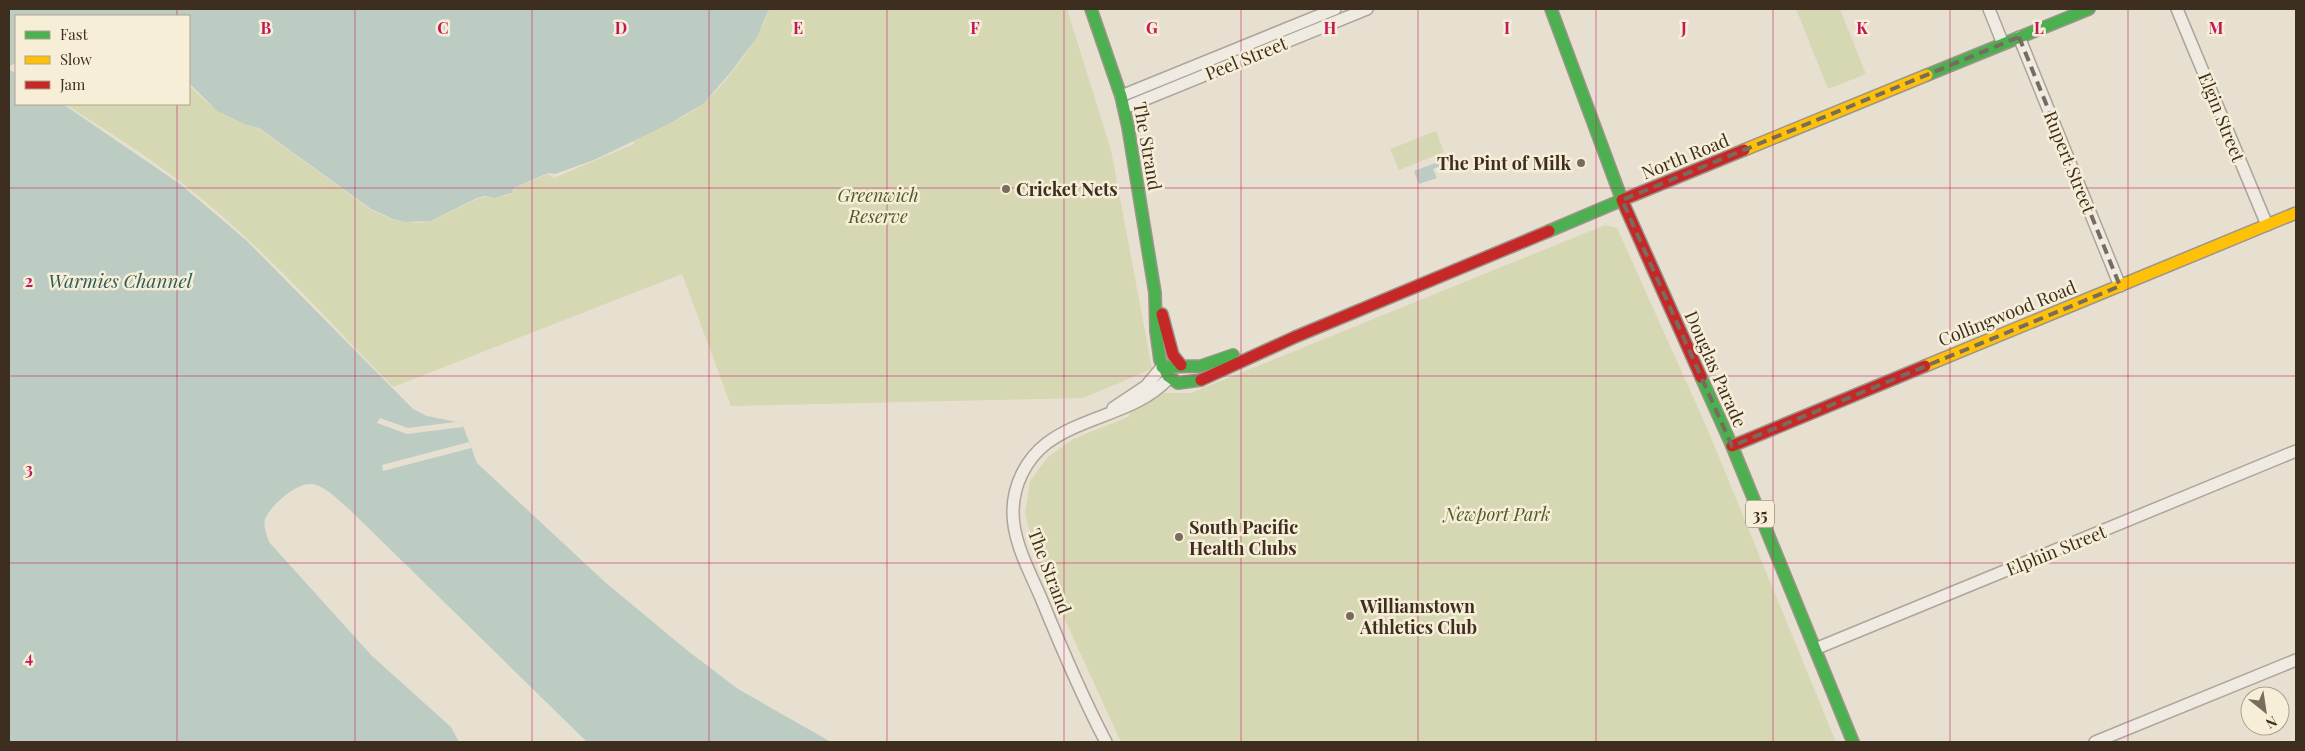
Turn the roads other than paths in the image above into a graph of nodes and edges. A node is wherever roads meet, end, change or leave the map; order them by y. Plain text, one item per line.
1 (1091, 9) edge
2 (1335, 9) edge
3 (1367, 9) edge
4 (1551, 9) edge
5 (1989, 9) edge
6 (2090, 9) edge
7 (2177, 9) edge
8 (2020, 37) junction
9 (2003, 44) junction
10 (1121, 96) junction
11 (1124, 108) junction
12 (1622, 200) junction
13 (2296, 213) edge
14 (2267, 225) junction
15 (2120, 286) junction
16 (1155, 293) junction
17 (1295, 337) junction
18 (1181, 365) junction
19 (1162, 367) junction
20 (1169, 378) junction
21 (1101, 416) junction
22 (1732, 446) junction
23 (2296, 452) edge
24 (1815, 649) junction
25 (2296, 660) edge
26 (1106, 742) edge
27 (1853, 742) edge
28 (2095, 742) edge

1 - 10 street, The Strand
2 - 10 street, Peel Street
3 - 11 street, Peel Street
4 - 12 street, Douglas Parade / 35
5 - 9 street
6 - 8 street, North Road
7 - 14 street, Elgin Street
8 - 9 street, North Road
8 - 15 street, Rupert Street
9 - 12 street, North Road
10 - 11 street, The Strand
11 - 16 street, The Strand
12 - 17 street, North Road
12 - 22 street, Douglas Parade / 35
13 - 14 street, Collingwood Road
14 - 15 street, Collingwood Road
15 - 22 street, Collingwood Road
16 - 18 street, The Strand
16 - 19 street, The Strand
17 - 18 street, North Road
17 - 20 street, North Road
18 - 19 street
18 - 20 street, The Strand
19 - 20 street, The Strand
19 - 21 street, The Strand
20 - 21 street, The Strand
21 - 26 street, The Strand
22 - 24 street, Douglas Parade / 35
23 - 24 street, Elphin Street
24 - 27 street, Douglas Parade / 35
25 - 28 street

